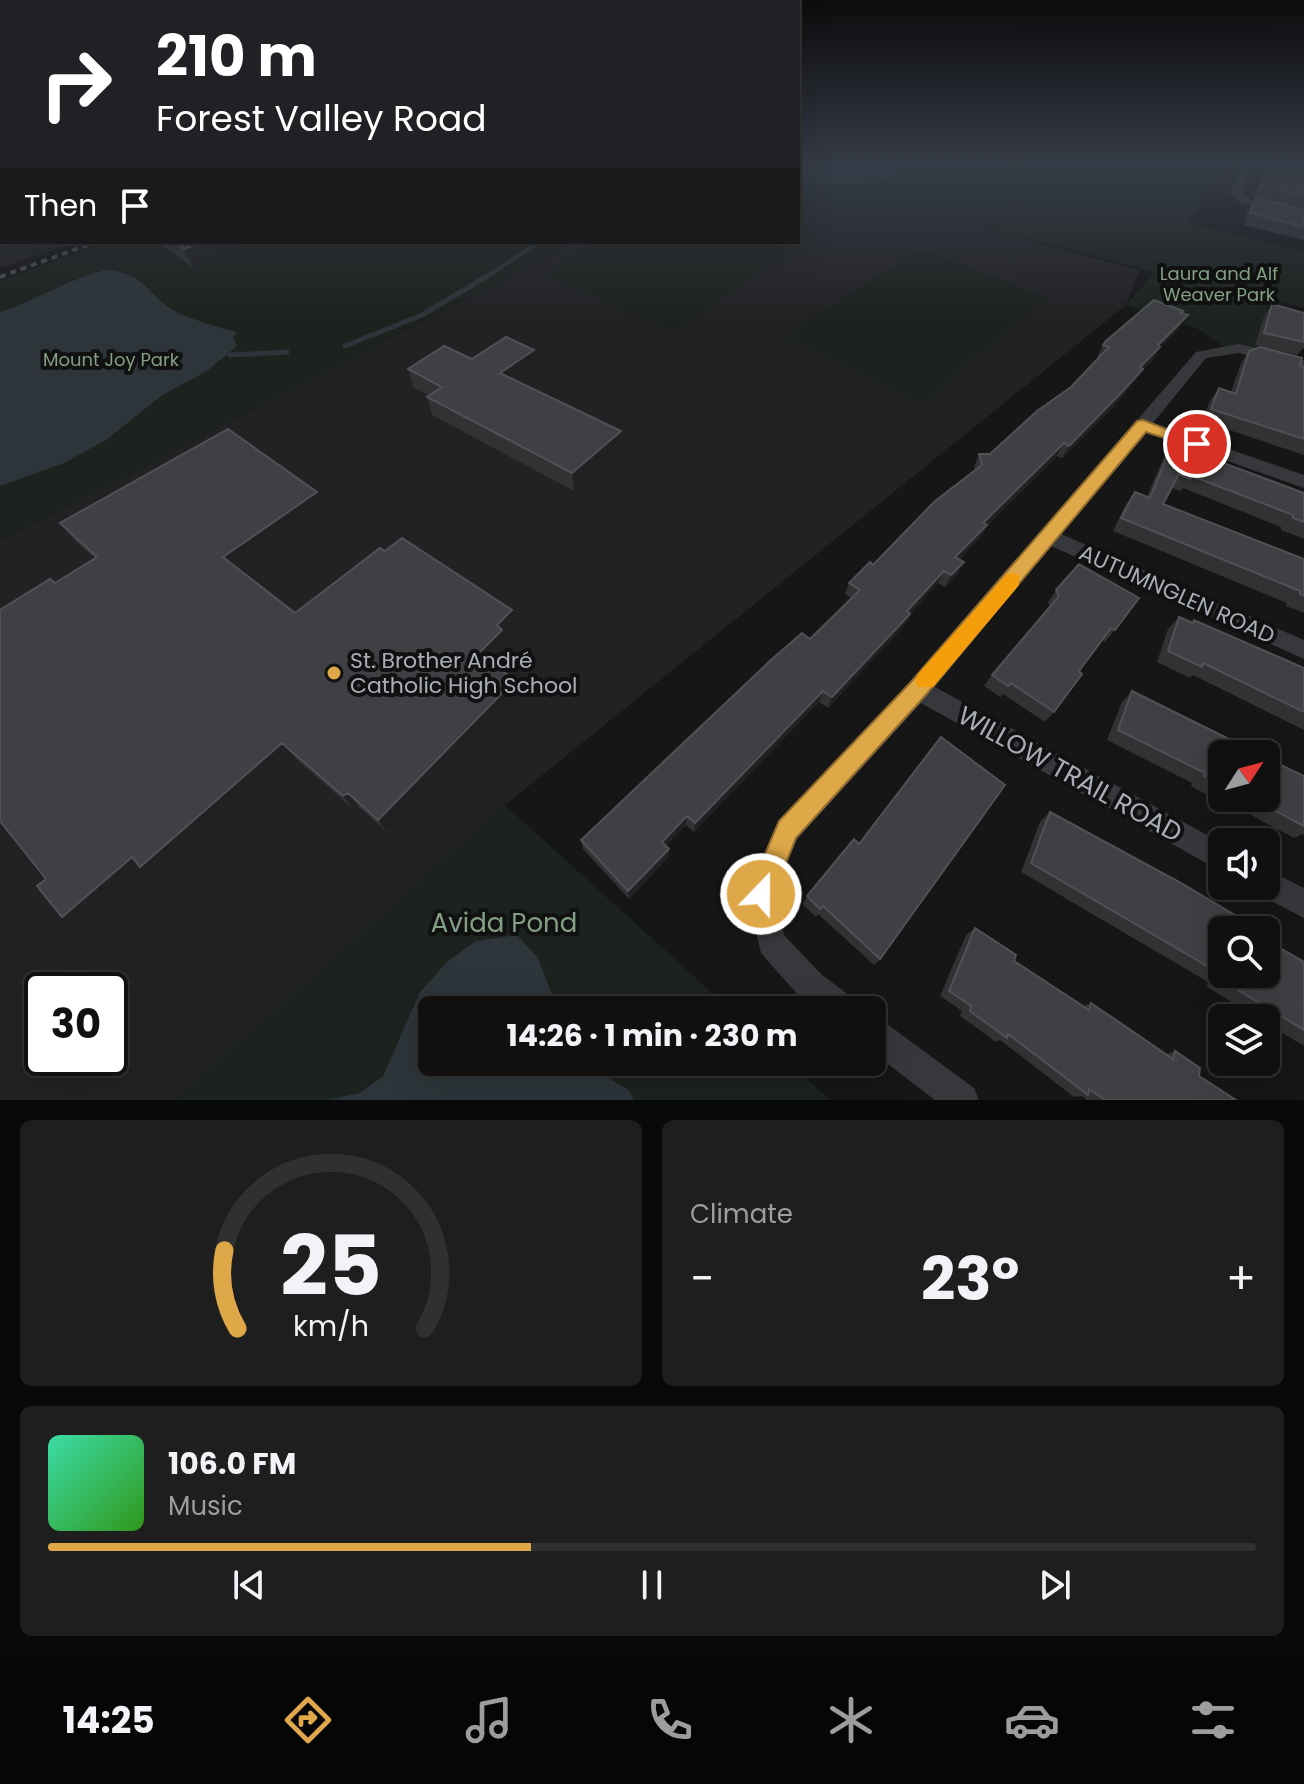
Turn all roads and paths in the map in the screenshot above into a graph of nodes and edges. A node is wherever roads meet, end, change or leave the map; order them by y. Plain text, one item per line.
1 (1304, 365) edge
2 (1143, 425) junction
3 (1304, 482) edge
4 (1049, 537) junction
5 (1304, 650) edge
6 (918, 690) junction
7 (1208, 850) edge
8 (1280, 891) edge
9 (1304, 904) edge
10 (825, 996) edge
11 (886, 1043) edge
12 (962, 1100) edge

1 - 2 street
2 - 3 street
2 - 4 street
4 - 5 street, AUTUMNGLEN ROAD
4 - 6 street
6 - 7 street, WILLOW TRAIL ROAD
6 - 10 street
8 - 9 street
11 - 12 street

